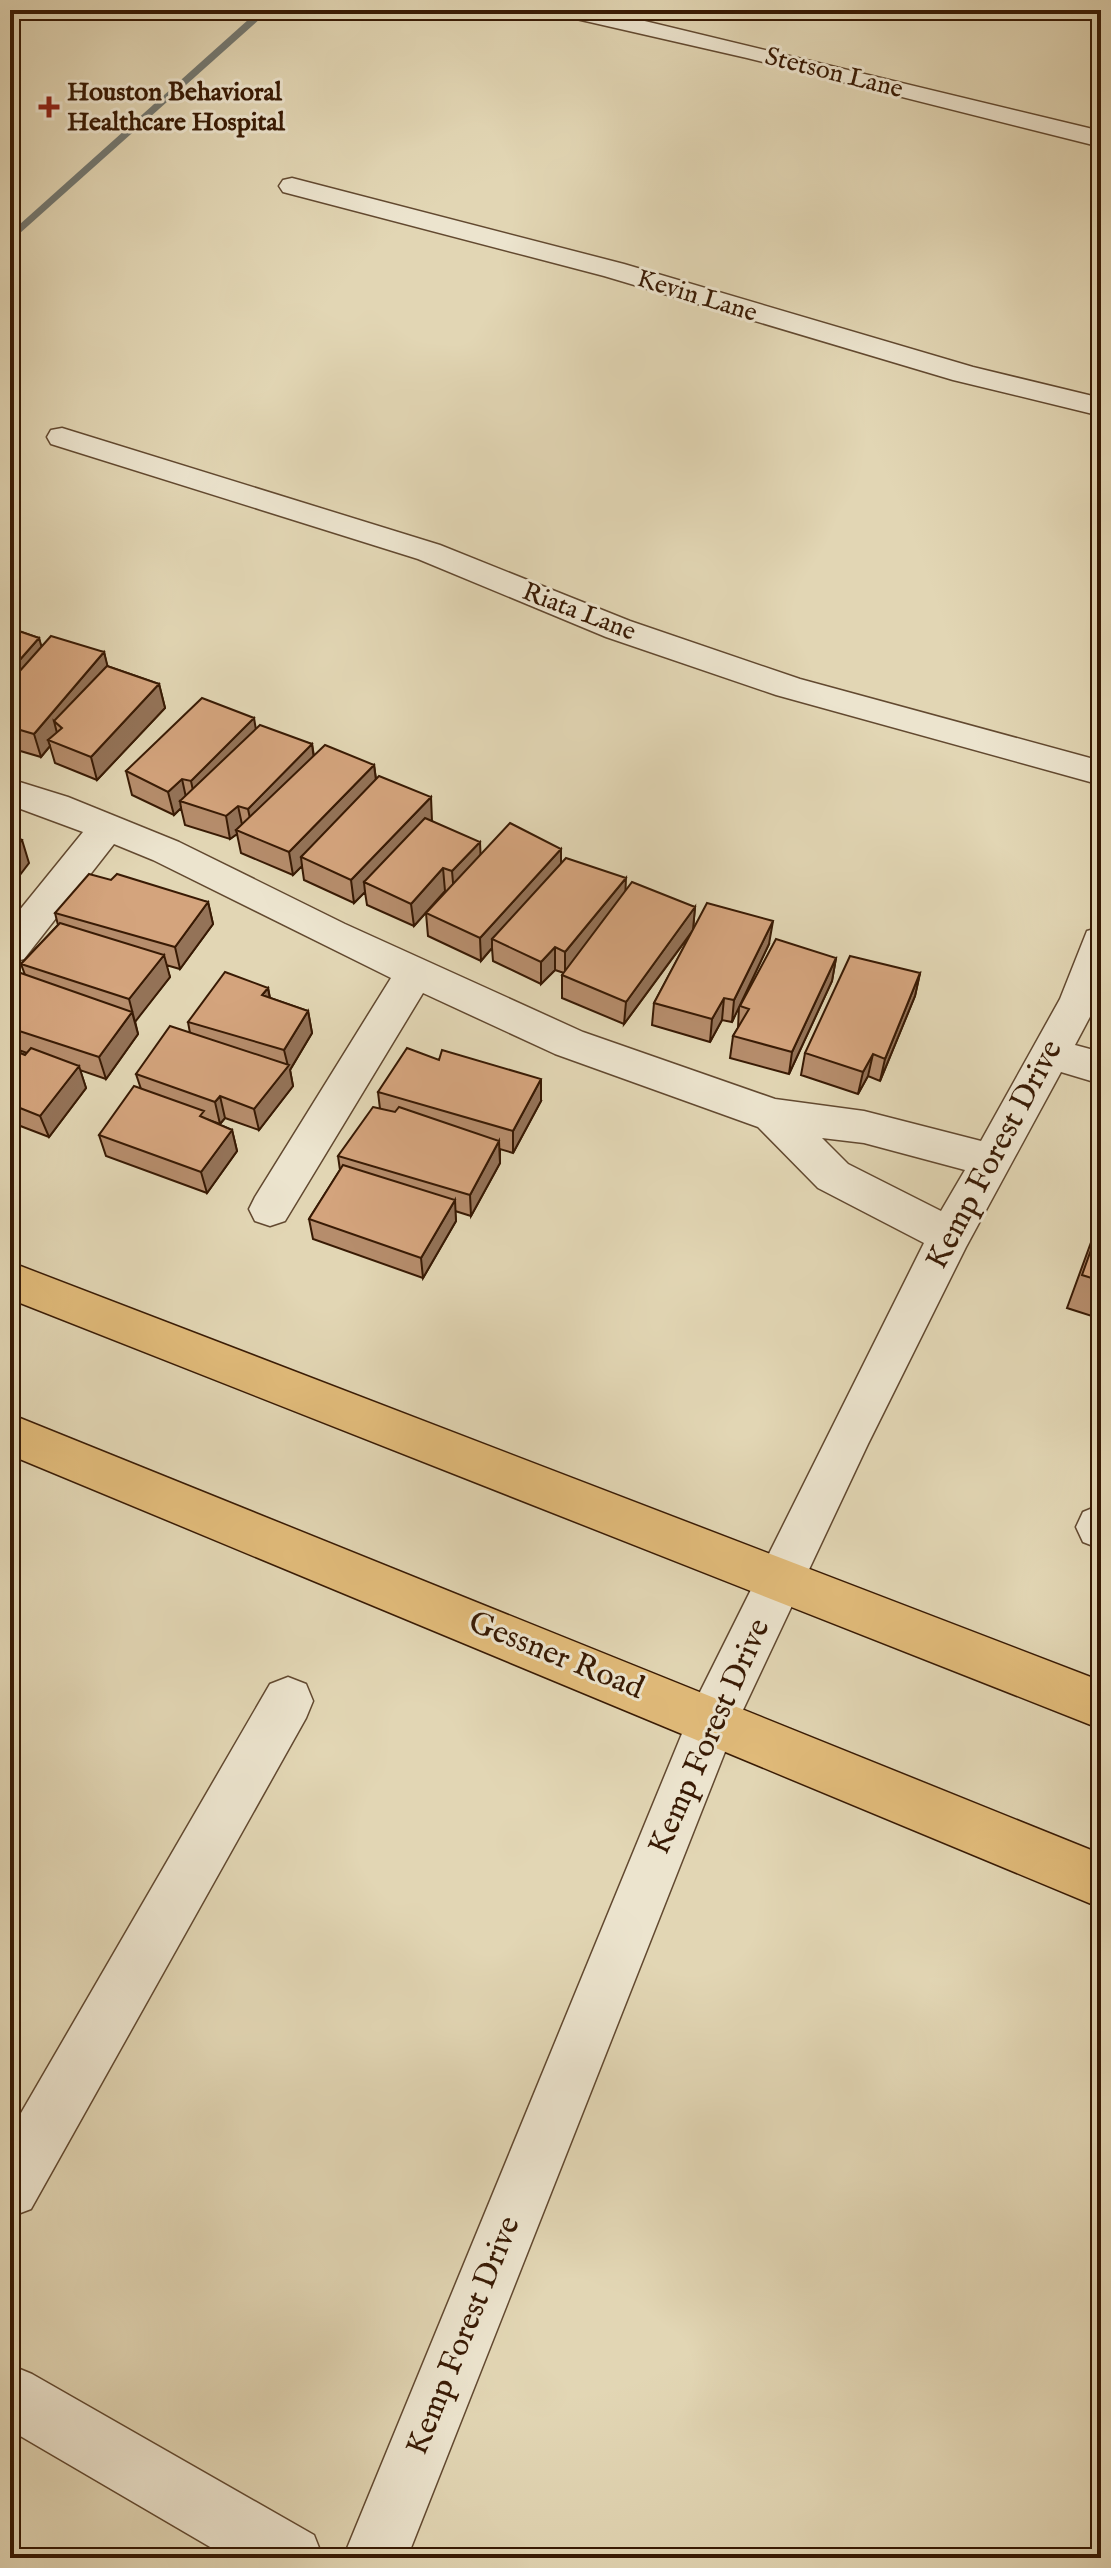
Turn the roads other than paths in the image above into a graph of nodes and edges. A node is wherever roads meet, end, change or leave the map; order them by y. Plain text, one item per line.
1 (567, 10) edge
2 (1101, 139) edge
3 (292, 186) dead end
4 (1101, 407) edge
5 (62, 437) dead end
6 (1101, 773) edge
7 (10, 792) edge
8 (107, 827) junction
9 (1101, 941) edge
10 (10, 949) edge
11 (415, 973) junction
12 (1050, 1053) junction
13 (1101, 1068) edge
14 (773, 1115) junction
15 (990, 1160) junction
16 (270, 1209) dead end
17 (950, 1236) junction
18 (10, 1280) edge
19 (10, 1434) edge
20 (780, 1581) junction
21 (288, 1701) dead end
22 (1101, 1705) edge
23 (713, 1719) junction
24 (1101, 1881) edge
25 (10, 2188) edge
26 (10, 2396) edge
27 (291, 2558) edge
28 (375, 2558) edge

1 - 2 street, Stetson Lane
3 - 4 street, Kevin Lane
5 - 6 street, Riata Lane
7 - 8 street
8 - 10 street
8 - 11 street
9 - 12 street, Kemp Forest Drive
11 - 14 street
11 - 16 street
12 - 13 street
12 - 15 street, Kemp Forest Drive
14 - 15 street
14 - 17 street
15 - 17 street, Kemp Forest Drive
17 - 20 street, Kemp Forest Drive
18 - 20 main road
19 - 23 main road, Gessner Road
20 - 22 main road
20 - 23 street, Kemp Forest Drive
21 - 25 street
23 - 24 main road, Gessner Road
23 - 28 street, Kemp Forest Drive
26 - 27 street

